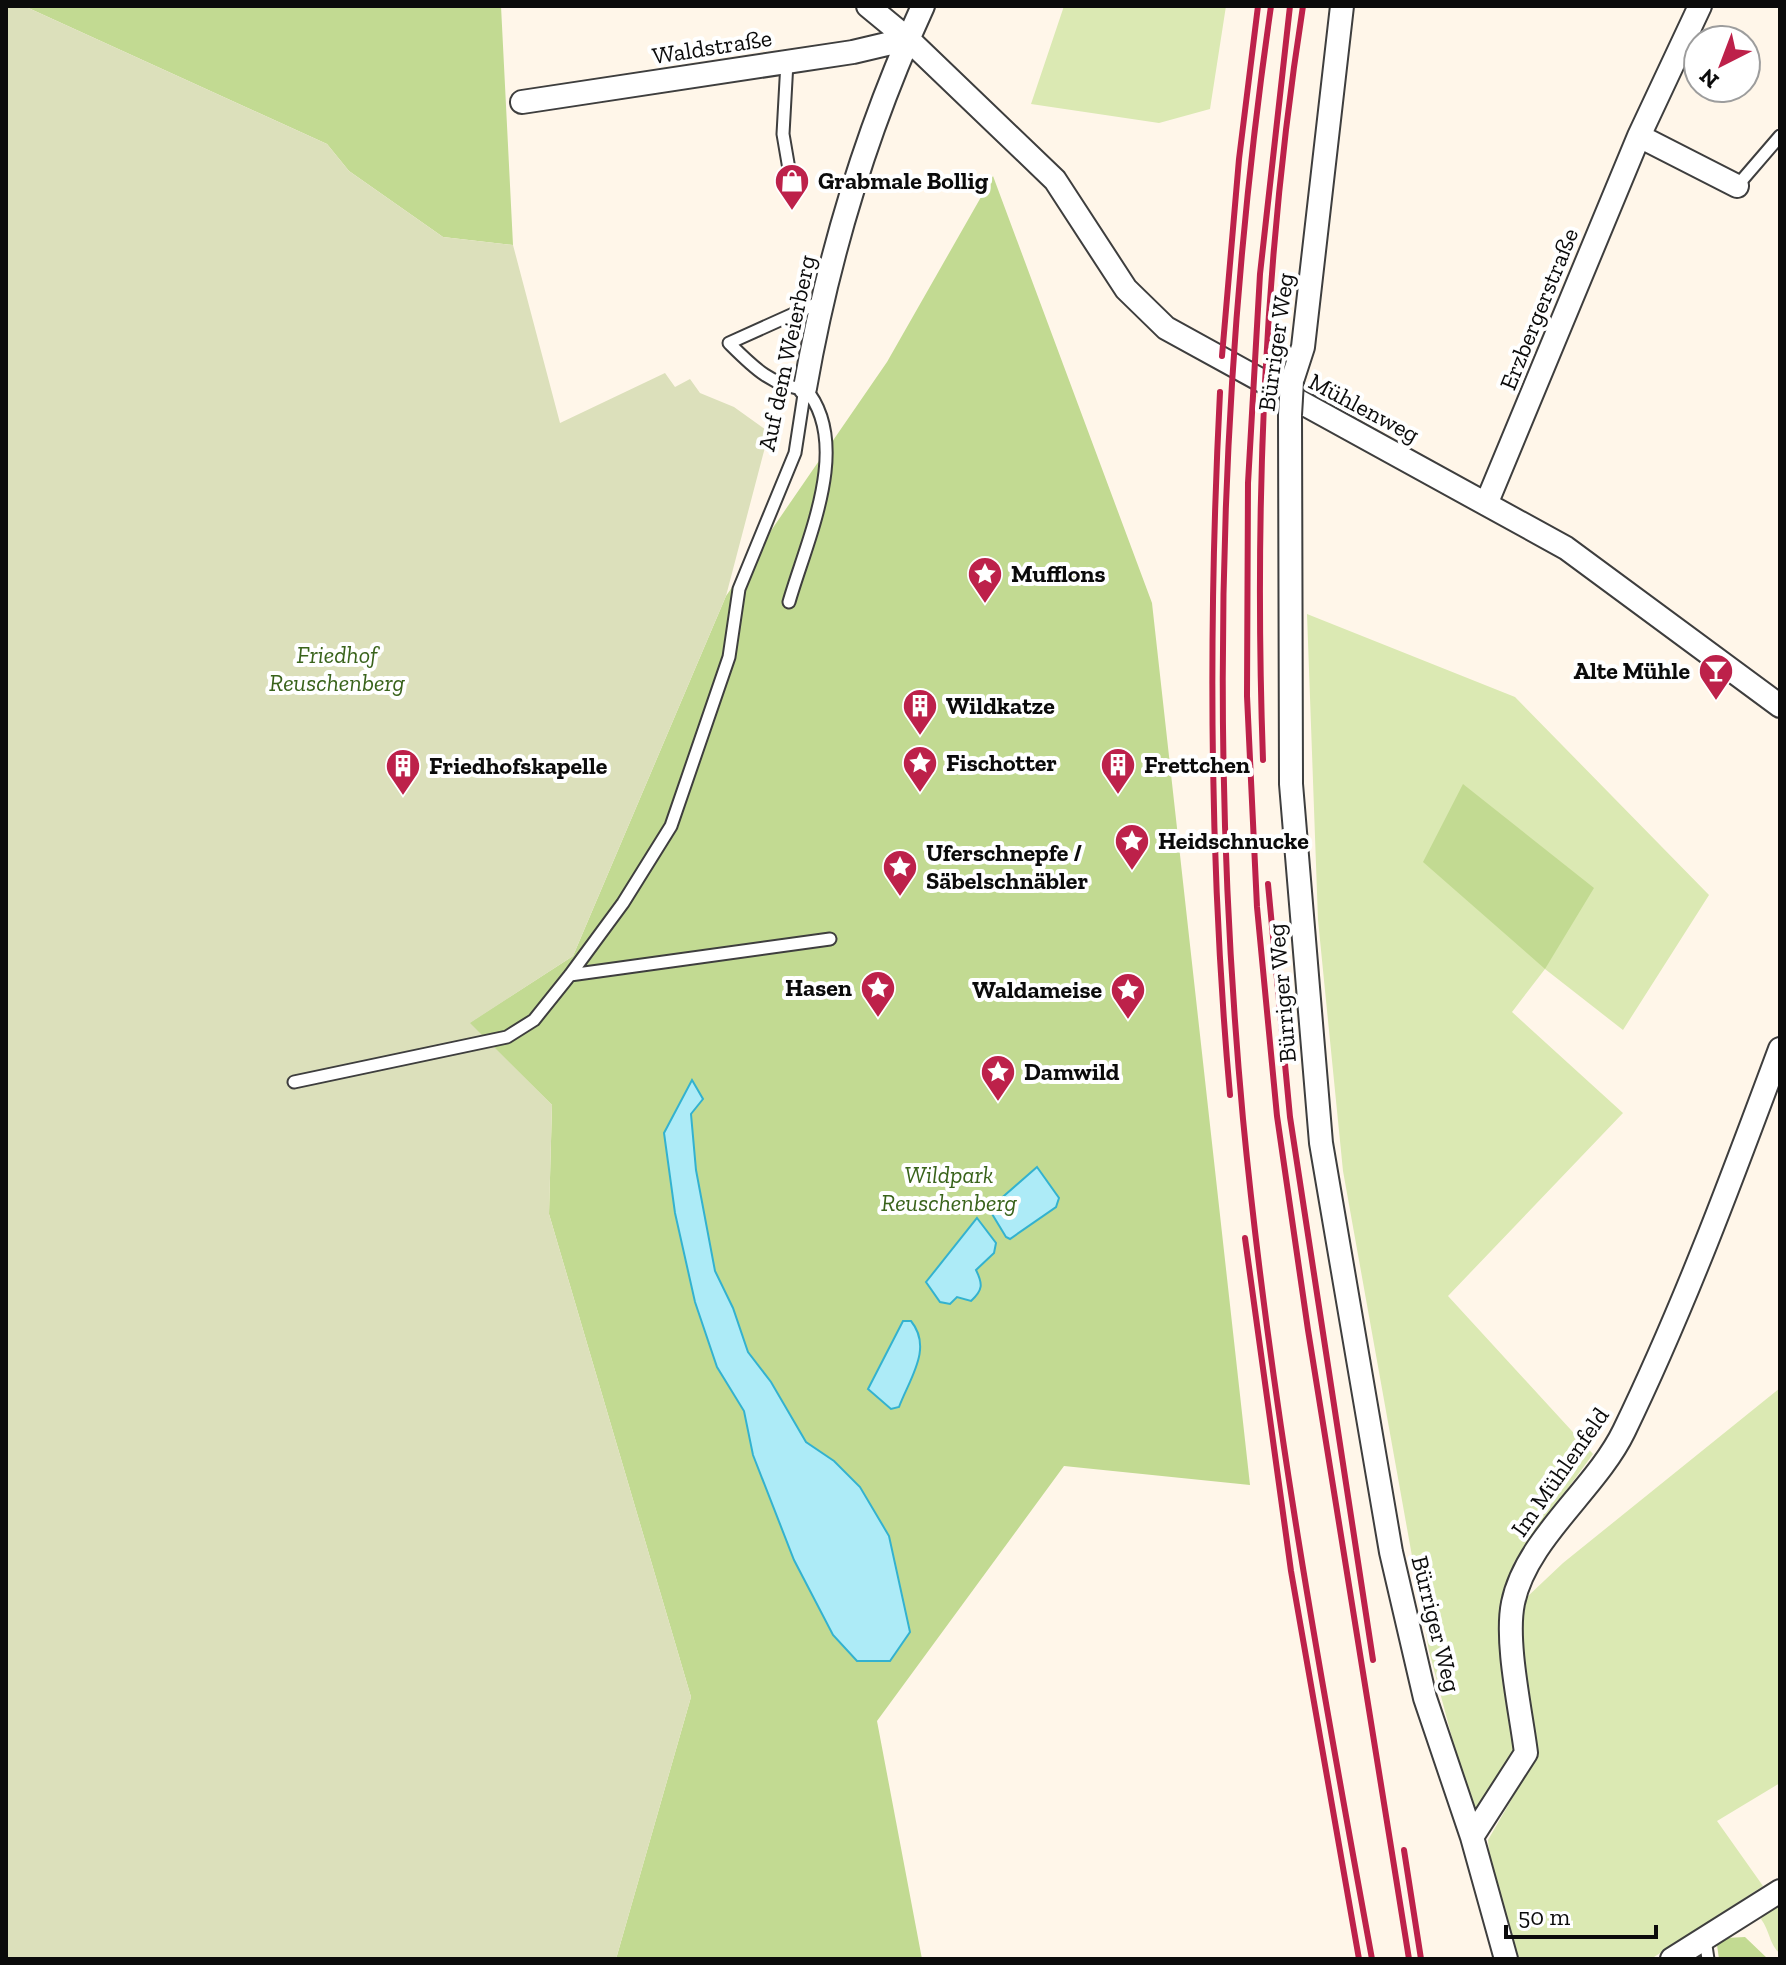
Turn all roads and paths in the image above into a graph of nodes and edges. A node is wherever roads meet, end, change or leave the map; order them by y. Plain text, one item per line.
1 (868, 6) edge
2 (923, 6) edge
3 (1342, 6) edge
4 (1700, 6) edge
5 (908, 39) junction
6 (787, 62) junction
7 (522, 102) dead end
8 (1639, 136) junction
9 (1780, 136) edge
10 (790, 175) dead end
11 (1737, 186) joint
12 (820, 302) junction
13 (805, 388) junction
14 (1487, 502) junction
15 (789, 602) dead end
16 (1780, 706) edge
17 (830, 939) dead end
18 (570, 975) junction
19 (1780, 1049) edge
20 (294, 1082) dead end
21 (1472, 1837) junction
22 (1780, 1891) edge
23 (1706, 1949) edge
24 (1506, 1959) edge
25 (1672, 1959) edge

1 - 5 street, Mühlenweg
2 - 5 street, Auf dem Weierberg
3 - 21 street, Bürriger Weg, bridge
4 - 8 street, Erzbergerstraße
5 - 6 street, Waldstraße
5 - 12 street, Auf dem Weierberg
5 - 14 street, Mühlenweg
6 - 7 street, Waldstraße
6 - 10 lane
8 - 11 street
8 - 14 street, Erzbergerstraße
9 - 11 lane
12 - 13 street, Auf dem Weierberg
12 - 13 lane
13 - 15 lane
13 - 18 lane, Auf dem Weierberg
14 - 16 street, Mühlenweg
17 - 18 lane
18 - 20 lane, Auf dem Weierberg
19 - 21 street, Im Mühlenfeld
21 - 24 street, Bürriger Weg
22 - 23 street
23 - 25 street

